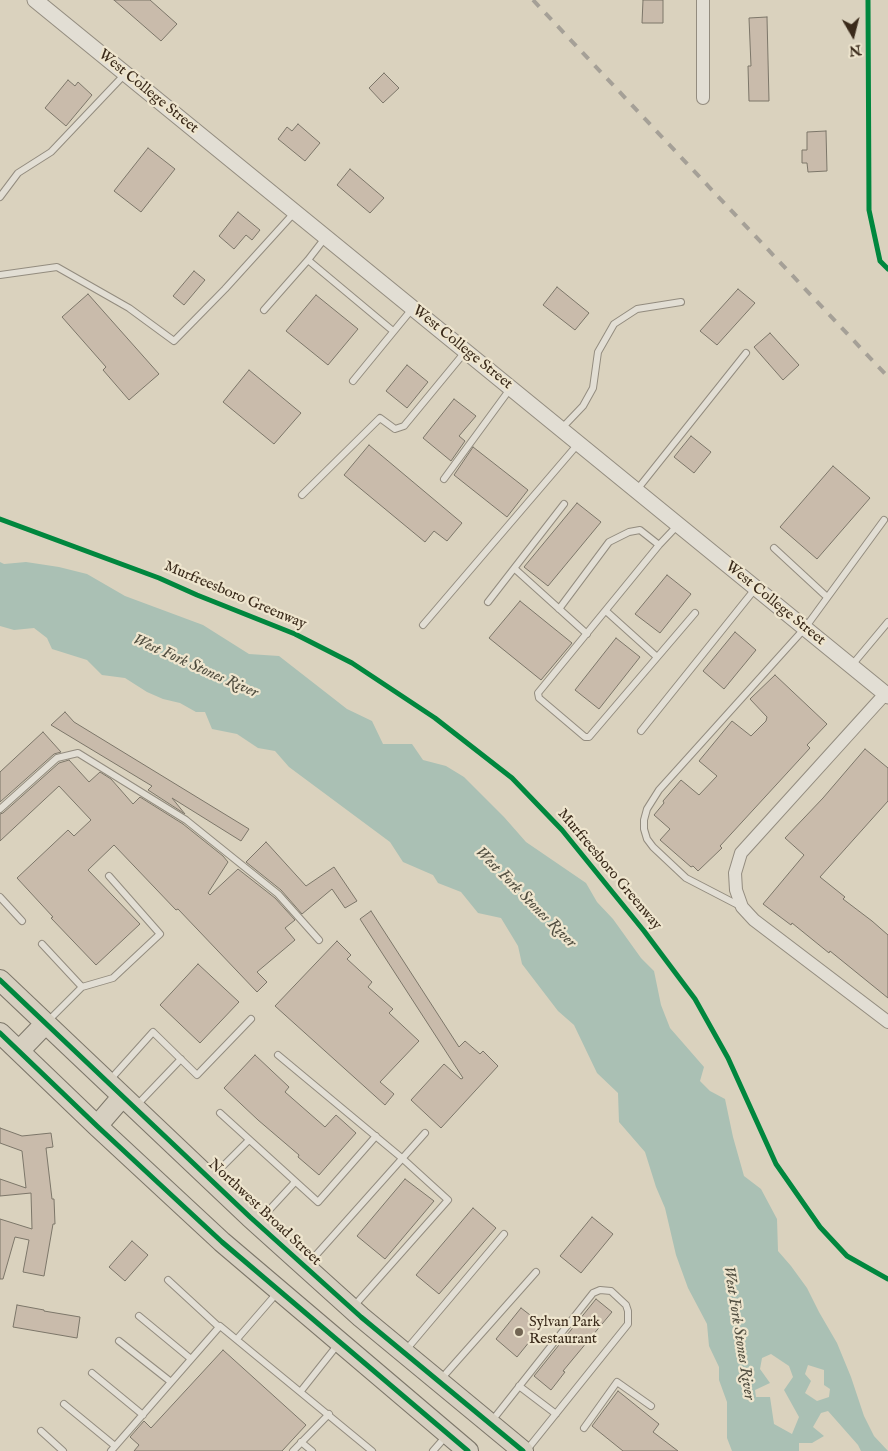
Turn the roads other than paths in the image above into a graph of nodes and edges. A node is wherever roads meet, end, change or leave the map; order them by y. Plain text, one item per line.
1 (35, 0) edge
2 (703, 0) edge
3 (125, 73) junction
4 (702, 98) dead end
5 (0, 197) edge
6 (295, 212) junction
7 (326, 237) junction
8 (308, 260) junction
9 (0, 274) edge
10 (681, 302) dead end
11 (412, 308) junction
12 (264, 310) dead end
13 (394, 331) junction
14 (466, 351) junction
15 (746, 353) dead end
16 (353, 381) dead end
17 (510, 388) junction
18 (561, 429) junction
19 (578, 443) junction
20 (444, 479) dead end
21 (636, 491) junction
22 (302, 495) dead end
23 (564, 504) dead end
24 (884, 520) dead end
25 (678, 525) junction
26 (659, 546) junction
27 (774, 548) dead end
28 (515, 569) junction
29 (755, 588) junction
30 (827, 597) junction
31 (488, 602) dead end
32 (559, 609) junction
33 (606, 611) junction
34 (695, 612) dead end
35 (888, 622) edge
36 (423, 625) dead end
37 (805, 628) junction
38 (587, 634) junction
39 (657, 657) junction
40 (851, 666) junction
41 (887, 695) edge
42 (641, 731) dead end
43 (0, 809) edge
44 (109, 876) dead end
45 (0, 898) edge
46 (742, 907) junction
47 (22, 921) dead end
48 (319, 940) dead end
49 (42, 944) dead end
50 (0, 980) edge
51 (82, 987) junction
52 (251, 1019) dead end
53 (888, 1022) edge
54 (45, 1024) junction
55 (0, 1033) edge
56 (19, 1051) junction
57 (278, 1055) dead end
58 (181, 1059) junction
59 (108, 1082) junction
60 (128, 1103) junction
61 (220, 1113) dead end
62 (97, 1126) junction
63 (425, 1133) dead end
64 (376, 1136) junction
65 (249, 1140) junction
66 (403, 1159) junction
67 (209, 1179) junction
68 (295, 1182) junction
69 (257, 1223) junction
70 (504, 1234) dead end
71 (305, 1267) junction
72 (536, 1272) dead end
73 (168, 1280) dead end
74 (279, 1291) junction
75 (356, 1313) junction
76 (139, 1316) dead end
77 (220, 1327) junction
78 (237, 1340) junction
79 (118, 1341) dead end
80 (340, 1343) junction
81 (404, 1352) junction
82 (191, 1359) junction
83 (92, 1373) dead end
84 (171, 1382) junction
85 (439, 1382) junction
86 (519, 1386) junction
87 (301, 1391) junction
88 (64, 1404) dead end
89 (651, 1406) dead end
90 (329, 1414) junction
91 (556, 1414) junction
92 (143, 1415) junction
93 (490, 1424) junction
94 (584, 1428) dead end
95 (41, 1431) dead end
96 (448, 1434) junction
97 (301, 1442) junction
98 (113, 1448) edge
99 (63, 1451) edge
100 (293, 1451) edge
101 (312, 1451) edge
102 (372, 1451) edge
103 (433, 1451) edge
104 (468, 1451) edge
105 (525, 1451) edge

1 - 3 street, West College Street
2 - 4 street
3 - 5 lane
3 - 6 street, West College Street
6 - 7 street, West College Street
6 - 9 lane
7 - 8 lane
7 - 11 street, West College Street
8 - 12 lane
8 - 13 lane
10 - 18 lane
11 - 13 lane
11 - 14 street, West College Street
13 - 16 lane
14 - 17 street, West College Street
14 - 22 lane
15 - 21 lane
17 - 18 street, West College Street
17 - 20 lane
18 - 19 street, West College Street
19 - 21 street, West College Street
19 - 36 lane
21 - 25 street, West College Street
23 - 28 lane
24 - 30 lane
25 - 26 lane
25 - 29 street, West College Street
26 - 32 lane
26 - 33 lane
27 - 30 lane
28 - 31 lane
28 - 32 lane
29 - 37 street, West College Street
29 - 42 lane
30 - 37 lane
32 - 38 lane
33 - 38 lane
33 - 39 lane
34 - 39 lane
35 - 40 lane
37 - 40 street, West College Street
37 - 46 lane
38 - 39 lane
40 - 41 street, West College Street
41 - 46 street
43 - 48 lane
44 - 51 lane
45 - 47 lane
46 - 53 street
49 - 51 lane
50 - 54 main road, Northwest Broad Street
51 - 54 lane
52 - 58 lane
54 - 56 main road
54 - 59 main road, Northwest Broad Street
55 - 56 main road
56 - 62 main road
57 - 64 lane
58 - 59 lane
58 - 60 lane
59 - 60 main road, Northwest Broad Street
60 - 62 main road
60 - 67 main road, Northwest Broad Street
61 - 65 lane
62 - 74 main road
63 - 66 lane
64 - 66 lane
64 - 68 lane
65 - 67 lane
65 - 68 lane
66 - 71 lane
66 - 75 lane
67 - 69 main road, Northwest Broad Street
68 - 69 lane
69 - 71 main road, Northwest Broad Street
70 - 81 lane
71 - 75 main road, Northwest Broad Street
72 - 85 lane
73 - 77 lane
74 - 78 lane
74 - 80 main road
75 - 80 main road
75 - 81 main road, Northwest Broad Street
76 - 82 lane
77 - 78 lane
77 - 82 lane
78 - 87 lane
79 - 84 lane
80 - 87 lane
80 - 96 main road
81 - 85 main road, Northwest Broad Street
82 - 84 lane
83 - 92 lane
84 - 92 lane
85 - 93 main road, Northwest Broad Street
86 - 91 lane
86 - 91 lane
86 - 93 lane
87 - 90 lane
88 - 98 lane
89 - 94 lane
90 - 97 lane
90 - 102 lane
91 - 105 lane
92 - 98 lane
93 - 105 main road, Northwest Broad Street
95 - 99 lane
96 - 103 lane
96 - 104 main road
97 - 100 lane
97 - 101 lane

